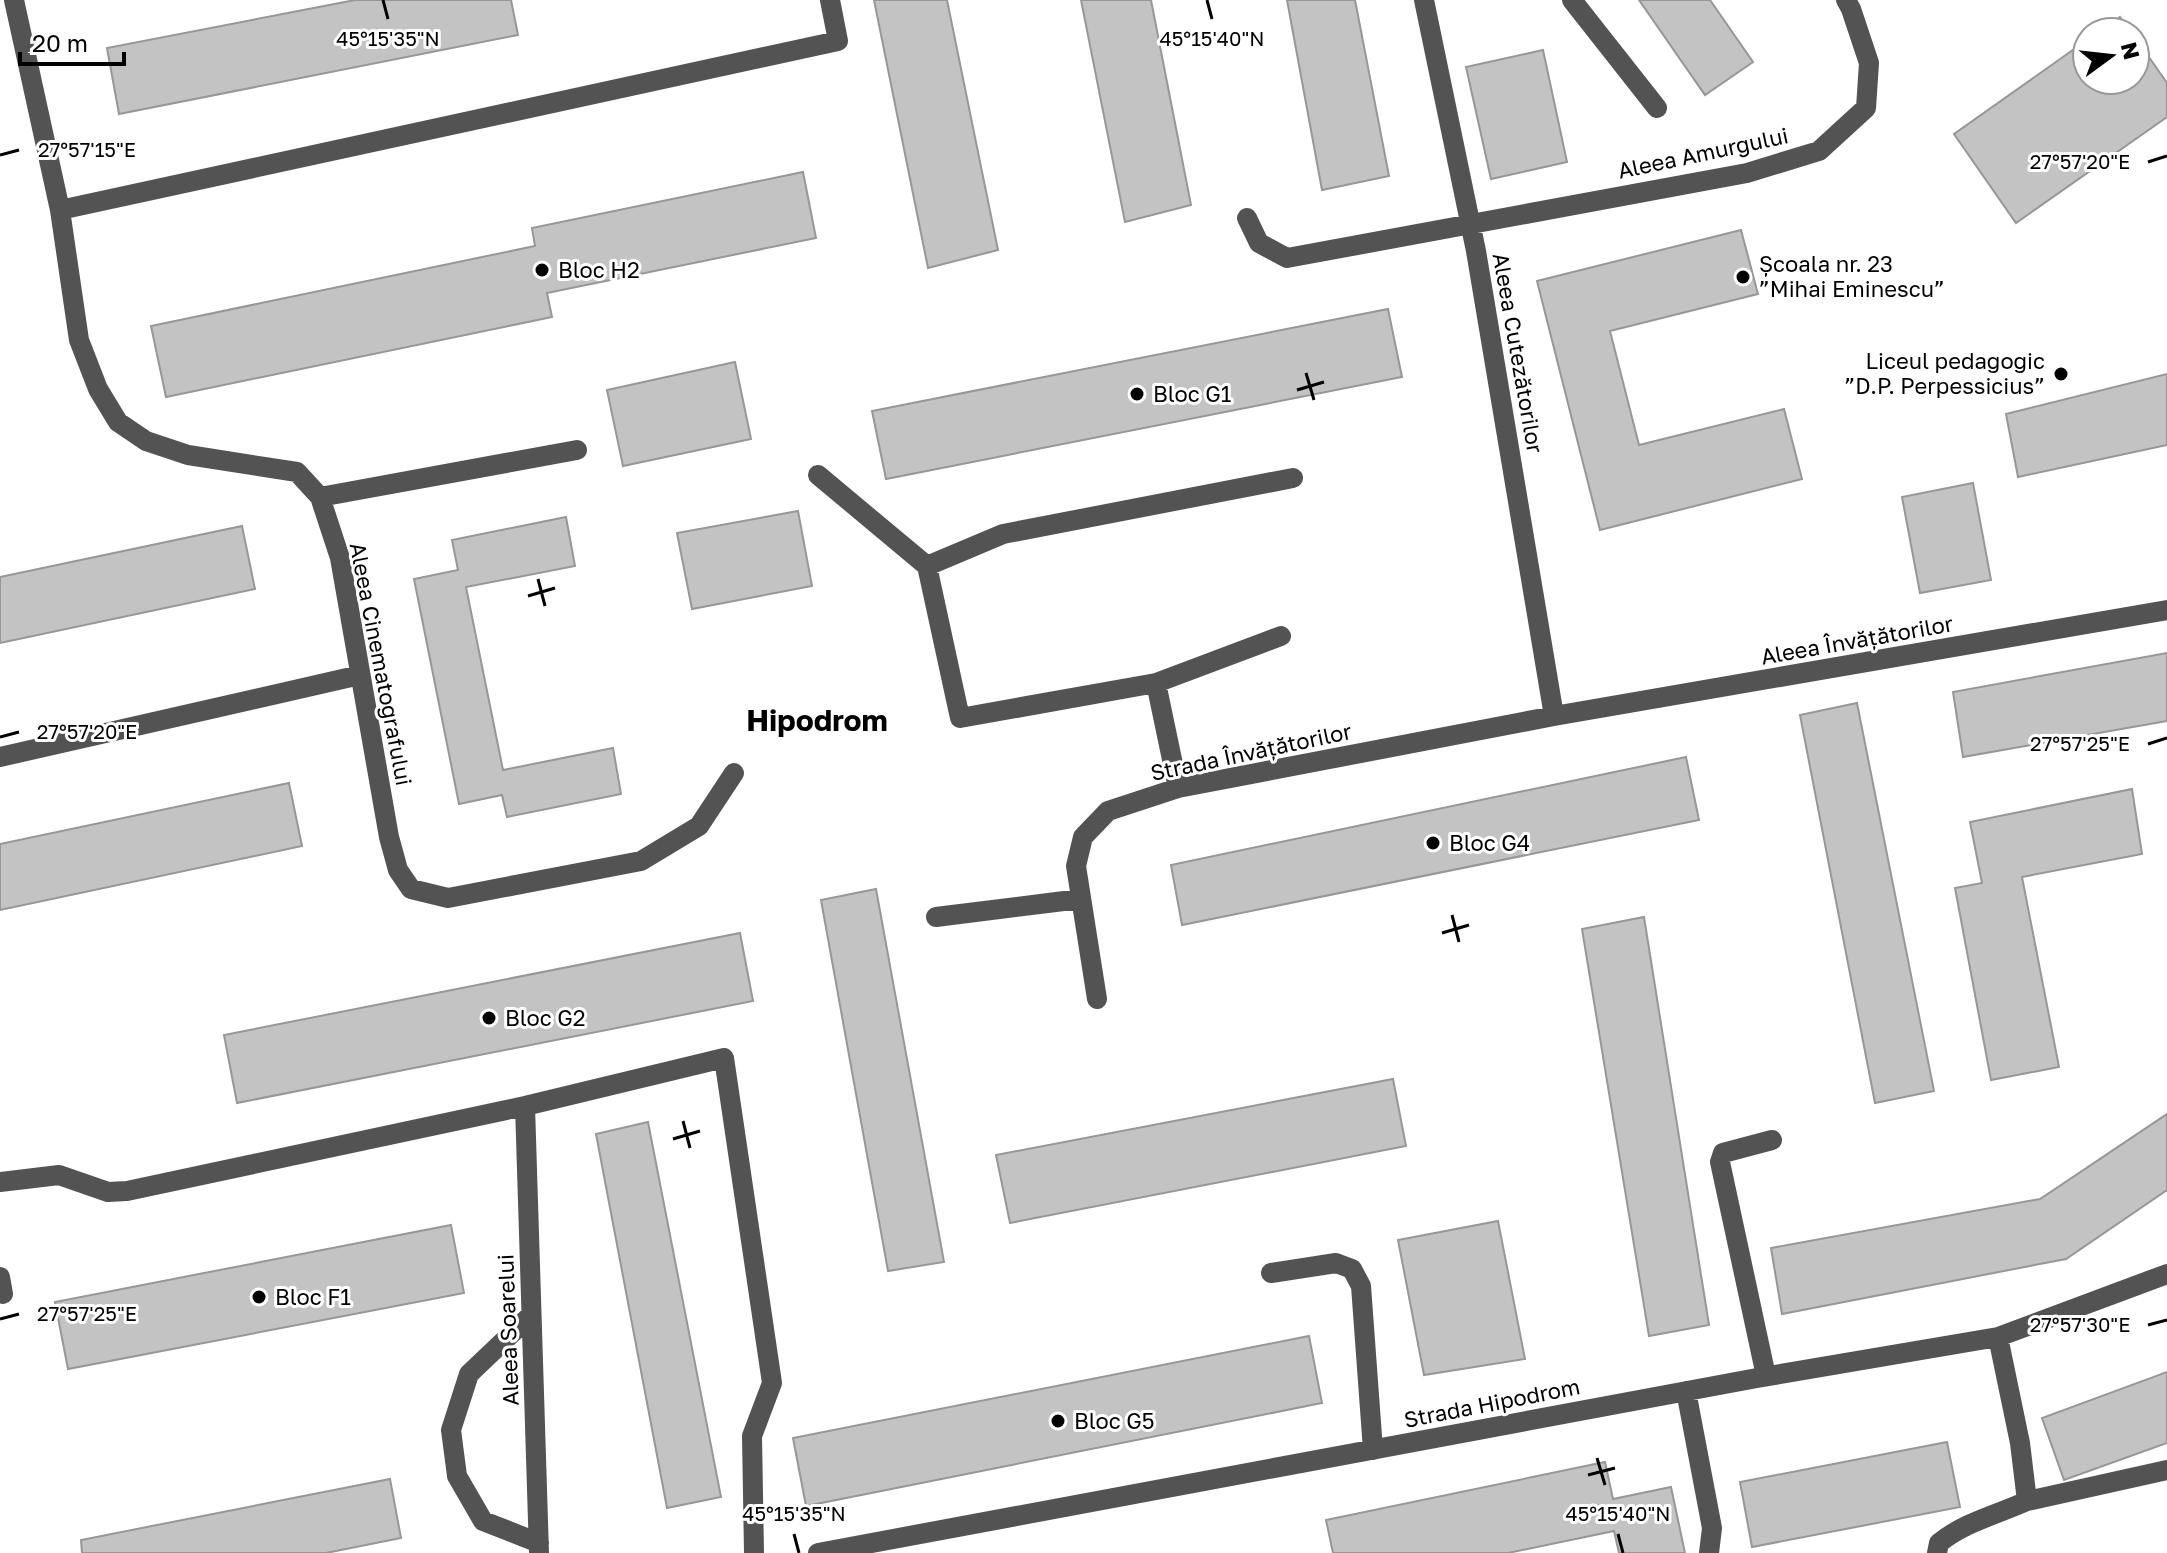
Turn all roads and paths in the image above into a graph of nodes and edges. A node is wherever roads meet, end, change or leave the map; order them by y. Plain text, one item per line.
1 (14, 0) edge
2 (830, 0) edge
3 (1424, 0) edge
4 (1572, 0) edge
5 (1846, 0) edge
6 (1657, 108) dead end
7 (60, 210) junction
8 (1247, 218) dead end
9 (1471, 223) junction
10 (577, 450) dead end
11 (818, 475) dead end
12 (1293, 478) dead end
13 (320, 497) junction
14 (927, 566) junction
15 (2167, 610) edge
16 (1281, 636) dead end
17 (360, 675) junction
18 (1156, 683) junction
19 (1554, 716) junction
20 (0, 757) edge
21 (734, 773) dead end
22 (1178, 788) junction
23 (1080, 899) junction
24 (936, 917) dead end
25 (1097, 999) dead end
26 (525, 1106) junction
27 (1772, 1140) dead end
28 (0, 1182) edge
29 (1271, 1273) dead end
30 (2167, 1274) edge
31 (531, 1315) junction
32 (1998, 1337) junction
33 (1766, 1376) junction
34 (1686, 1391) junction
35 (1373, 1450) junction
36 (2167, 1470) edge
37 (2027, 1501) junction
38 (539, 1548) edge
39 (754, 1553) edge
40 (818, 1553) edge
41 (1709, 1553) edge
42 (1937, 1553) edge

1 - 7 street
2 - 7 street
3 - 9 street, Aleea Cutezătorilor
4 - 6 street
5 - 9 street, Aleea Amurgului
7 - 13 street
8 - 9 street, Aleea Amurgului
9 - 19 street, Aleea Cutezătorilor
10 - 13 street
11 - 14 street
12 - 14 street
13 - 17 street, Aleea Cinematografului
14 - 18 street
15 - 19 street, Aleea Învățătorilor
16 - 18 street
17 - 20 street
17 - 21 street, Aleea Cinematografului
18 - 22 street
19 - 22 street, Strada Învățătorilor
22 - 23 street, Strada Învățătorilor
23 - 24 street
23 - 25 street, Strada Învățătorilor
26 - 28 street
26 - 31 street, Aleea Soarelui
26 - 39 street
27 - 33 street
29 - 35 street
30 - 32 street, Strada Hipodrom
31 - 38 street, Aleea Soarelui
31 - 38 street
32 - 33 street, Strada Hipodrom
32 - 37 street
33 - 34 street, Strada Hipodrom
34 - 35 street, Strada Hipodrom
34 - 41 street
35 - 40 street, Strada Hipodrom
36 - 37 street
37 - 42 street

